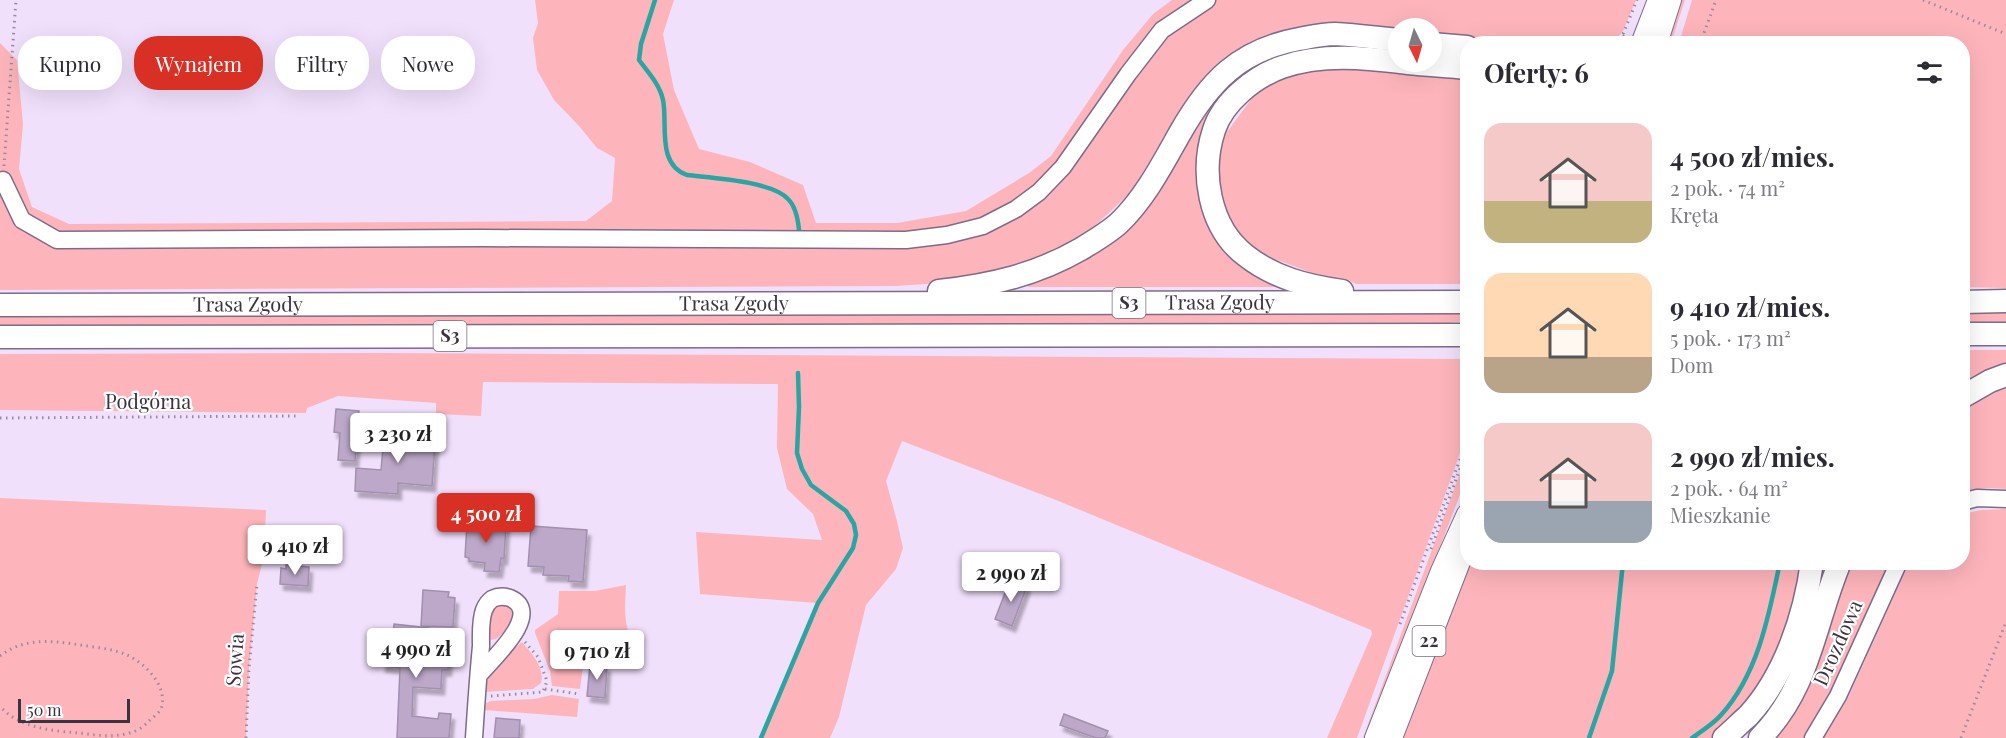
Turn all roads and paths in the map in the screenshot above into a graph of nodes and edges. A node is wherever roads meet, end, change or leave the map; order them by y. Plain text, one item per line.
1 (16, 0) edge
2 (1207, 0) edge
3 (1637, 0) edge
4 (1658, 0) edge
5 (1671, 0) edge
6 (1716, 0) edge
7 (1923, 0) edge
8 (1623, 34) dead end
9 (2006, 34) edge
10 (1644, 36) edge
11 (1660, 36) edge
12 (1703, 36) edge
13 (1388, 39) edge
14 (1442, 45) edge
15 (1460, 46) edge
16 (1460, 67) edge
17 (3, 180) joint
18 (1416, 302) junction
19 (1460, 302) edge
20 (1970, 302) edge
21 (2006, 302) edge
22 (843, 303) junction
23 (0, 305) edge
24 (1970, 334) edge
25 (2006, 334) edge
26 (1460, 335) edge
27 (0, 337) edge
28 (2006, 375) edge
29 (1970, 392) edge
30 (296, 416) dead end
31 (0, 418) edge
32 (1460, 459) edge
33 (2006, 499) edge
34 (1970, 500) edge
35 (1460, 529) edge
36 (1460, 562) edge
37 (1810, 570) edge
38 (1837, 570) edge
39 (1895, 570) edge
40 (257, 584) dead end
41 (2006, 622) edge
42 (1400, 625) dead end
43 (516, 632) junction
44 (0, 656) edge
45 (478, 675) junction
46 (545, 688) junction
47 (579, 694) dead end
48 (477, 697) junction
49 (0, 706) edge
50 (246, 738) edge
51 (474, 738) edge
52 (1375, 738) edge
53 (1392, 738) edge
54 (1724, 738) edge
55 (1760, 738) edge
56 (1813, 738) edge
57 (1961, 738) edge

1 - 17 path
2 - 17 street
3 - 8 path
4 - 10 main road
5 - 11 main road
6 - 12 path
7 - 9 path
13 - 22 highway
14 - 15 highway
16 - 18 highway
18 - 19 highway, Trasa Zgody / S3
18 - 22 highway, Trasa Zgody / S3
20 - 21 highway
22 - 23 highway, Trasa Zgody / S3
24 - 25 highway
26 - 27 highway, Trasa Zgody / S3
28 - 29 highway
30 - 31 path, Podgórna
32 - 42 path
33 - 34 street
35 - 52 main road, 22
36 - 53 main road, 22
37 - 54 highway
38 - 55 highway
39 - 56 street, Drozdowa
40 - 50 path, Sowia
41 - 57 path
43 - 45 street
43 - 45 street
43 - 46 path
44 - 49 path
45 - 48 street
46 - 47 path
46 - 48 path
48 - 51 street

